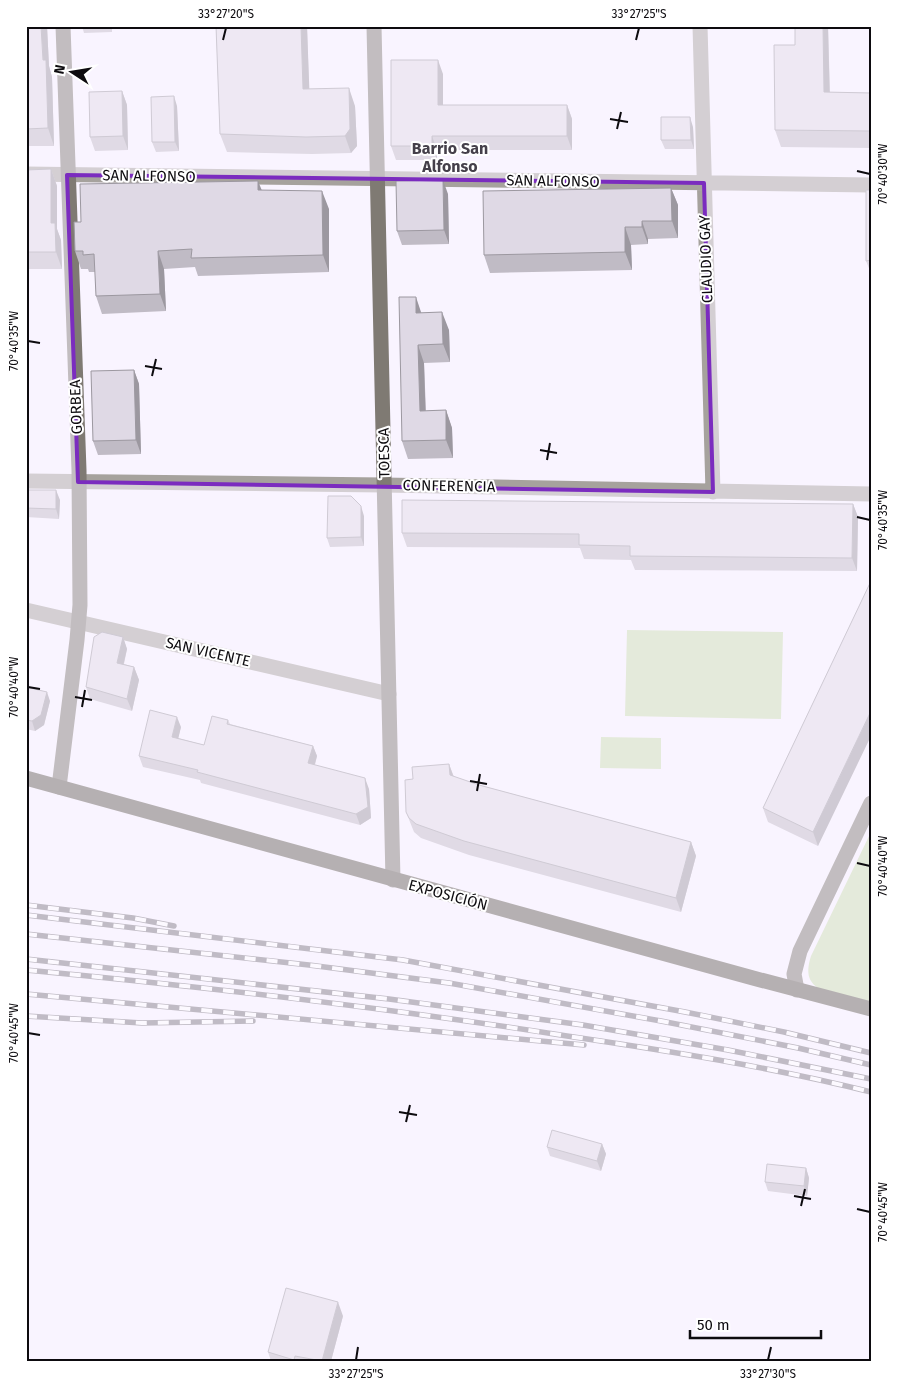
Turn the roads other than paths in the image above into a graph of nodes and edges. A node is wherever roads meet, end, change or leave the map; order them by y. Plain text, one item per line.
1 (63, 26) edge
2 (374, 26) edge
3 (700, 26) edge
4 (26, 174) edge
5 (67, 175) junction
6 (377, 178) junction
7 (704, 182) junction
8 (871, 185) edge
9 (26, 481) edge
10 (78, 482) junction
11 (384, 485) junction
12 (713, 492) junction
13 (871, 494) edge
14 (26, 610) edge
15 (79, 622) junction
16 (389, 694) junction
17 (26, 778) edge
18 (59, 788) junction
19 (871, 803) edge
20 (393, 880) junction
21 (798, 990) junction
22 (871, 1009) edge

1 - 5 street, GORBEA
2 - 6 street, TOESCA
3 - 7 street, CLAUDIO GAY
4 - 5 street, SAN ALFONSO
5 - 6 street, SAN ALFONSO
5 - 10 street, GORBEA
6 - 7 street, SAN ALFONSO
6 - 11 street, TOESCA
7 - 8 street, SAN ALFONSO
7 - 12 street, CLAUDIO GAY
9 - 10 street, CONFERENCIA
10 - 11 street, CONFERENCIA
10 - 15 street, GORBEA
11 - 12 street, CONFERENCIA
11 - 16 street, TOESCA
12 - 13 street, CONFERENCIA
14 - 15 street, SAN VICENTE
15 - 16 street, SAN VICENTE
15 - 18 street, GORBEA
16 - 20 street, TOESCA
17 - 18 main road, EXPOSICIÓN
18 - 20 main road, EXPOSICIÓN
19 - 21 street
20 - 21 main road, EXPOSICIÓN
21 - 22 main road, EXPOSICIÓN

